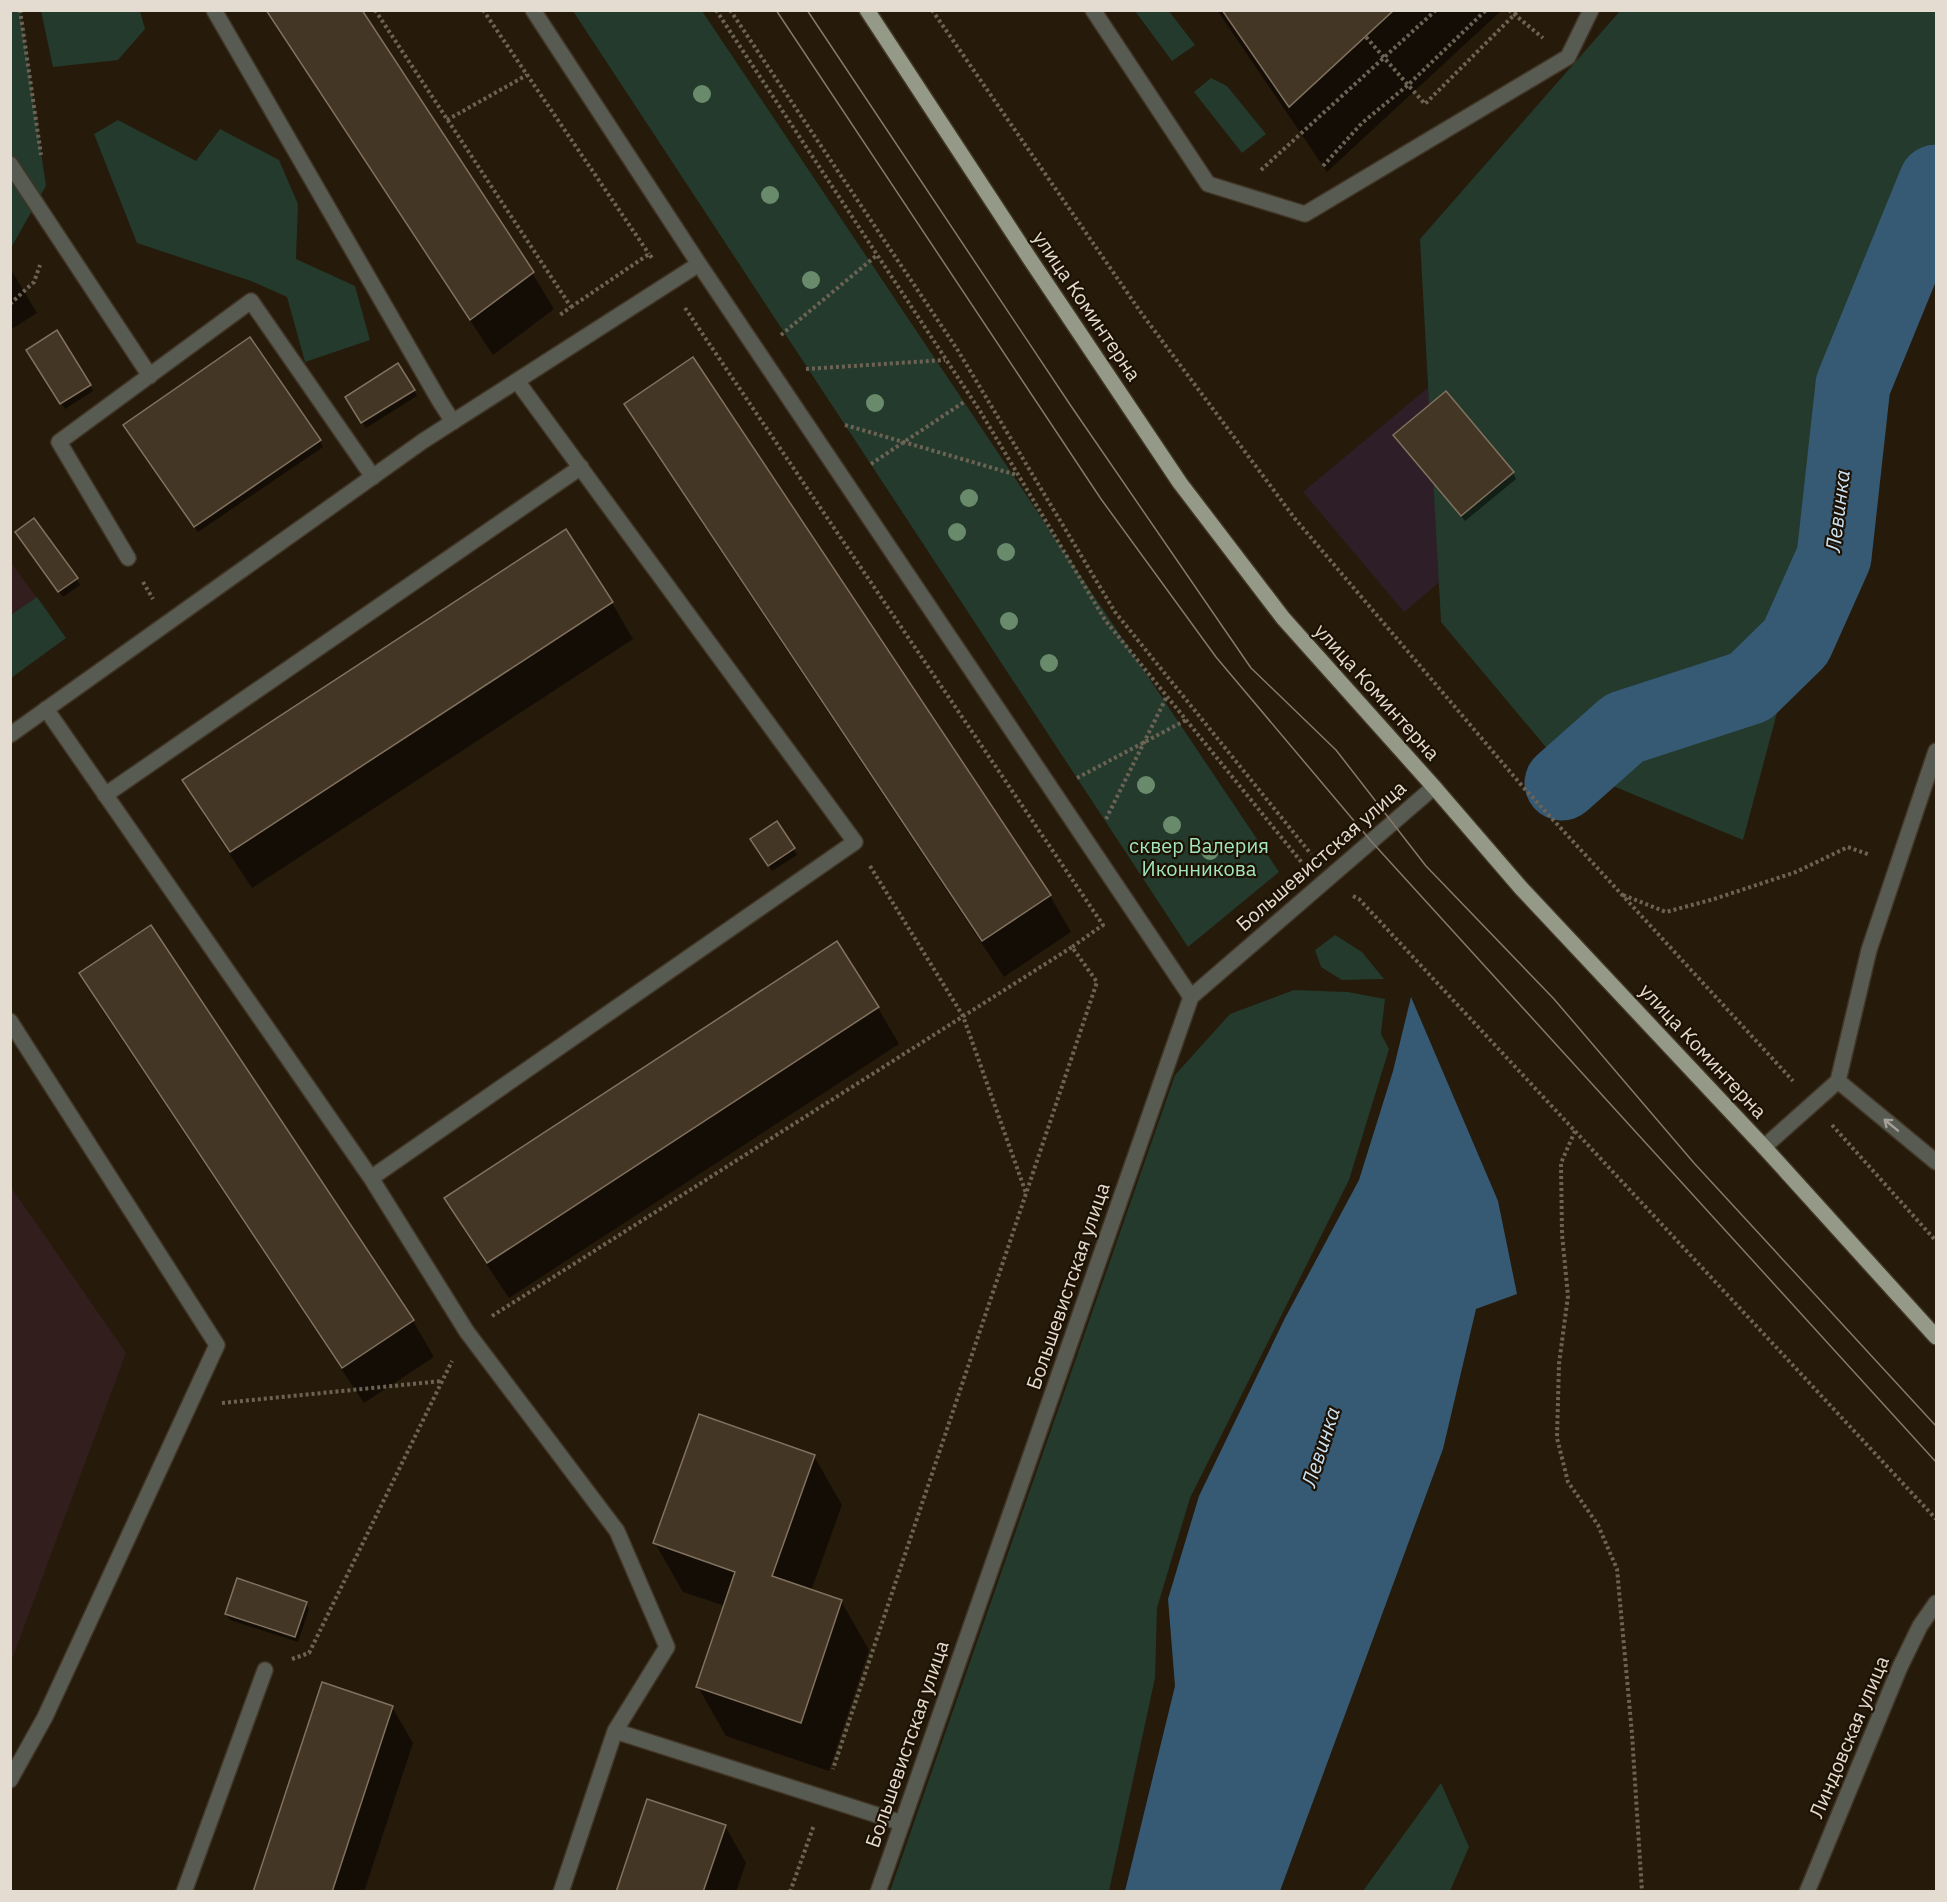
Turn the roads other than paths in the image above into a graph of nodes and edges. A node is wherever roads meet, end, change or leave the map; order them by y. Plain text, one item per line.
1 (214, 10) edge
2 (533, 10) edge
3 (867, 10) edge
4 (1094, 10) edge
5 (1591, 10) edge
6 (10, 164) edge
7 (699, 264) junction
8 (150, 376) junction
9 (518, 381) junction
10 (453, 422) junction
11 (581, 467) junction
12 (373, 477) junction
13 (128, 558) road end
14 (46, 709) junction
15 (10, 735) edge
16 (1936, 751) edge
17 (1434, 787) junction
18 (105, 795) junction
19 (1191, 997) junction
20 (10, 1020) edge
21 (1838, 1081) junction
22 (1764, 1147) junction
23 (1936, 1162) edge
24 (371, 1178) junction
25 (1936, 1337) edge
26 (1936, 1604) edge
27 (265, 1670) road end
28 (615, 1731) junction
29 (10, 1780) edge
30 (902, 1823) junction
31 (184, 1892) edge
32 (561, 1892) edge
33 (878, 1892) edge
34 (1807, 1892) edge

1 - 10 street
2 - 7 street
3 - 17 main road, улица Коминтерна
4 - 5 street
6 - 8 street
7 - 9 street
7 - 19 street
8 - 12 street
8 - 13 street
9 - 10 street
9 - 11 street
10 - 12 street
11 - 18 street
11 - 24 street
12 - 14 street
14 - 15 street
14 - 18 street
16 - 21 street
17 - 19 street, Большевистская улица
17 - 22 main road, улица Коминтерна
18 - 24 street
19 - 30 street, Большевистская улица
20 - 29 street
21 - 22 street
23 -> 21 street
22 - 25 main road, улица Коминтерна
24 - 28 street
26 - 34 street, Линдовская улица
27 - 31 street
28 - 30 street
28 - 32 street
30 - 33 street, Большевистская улица

